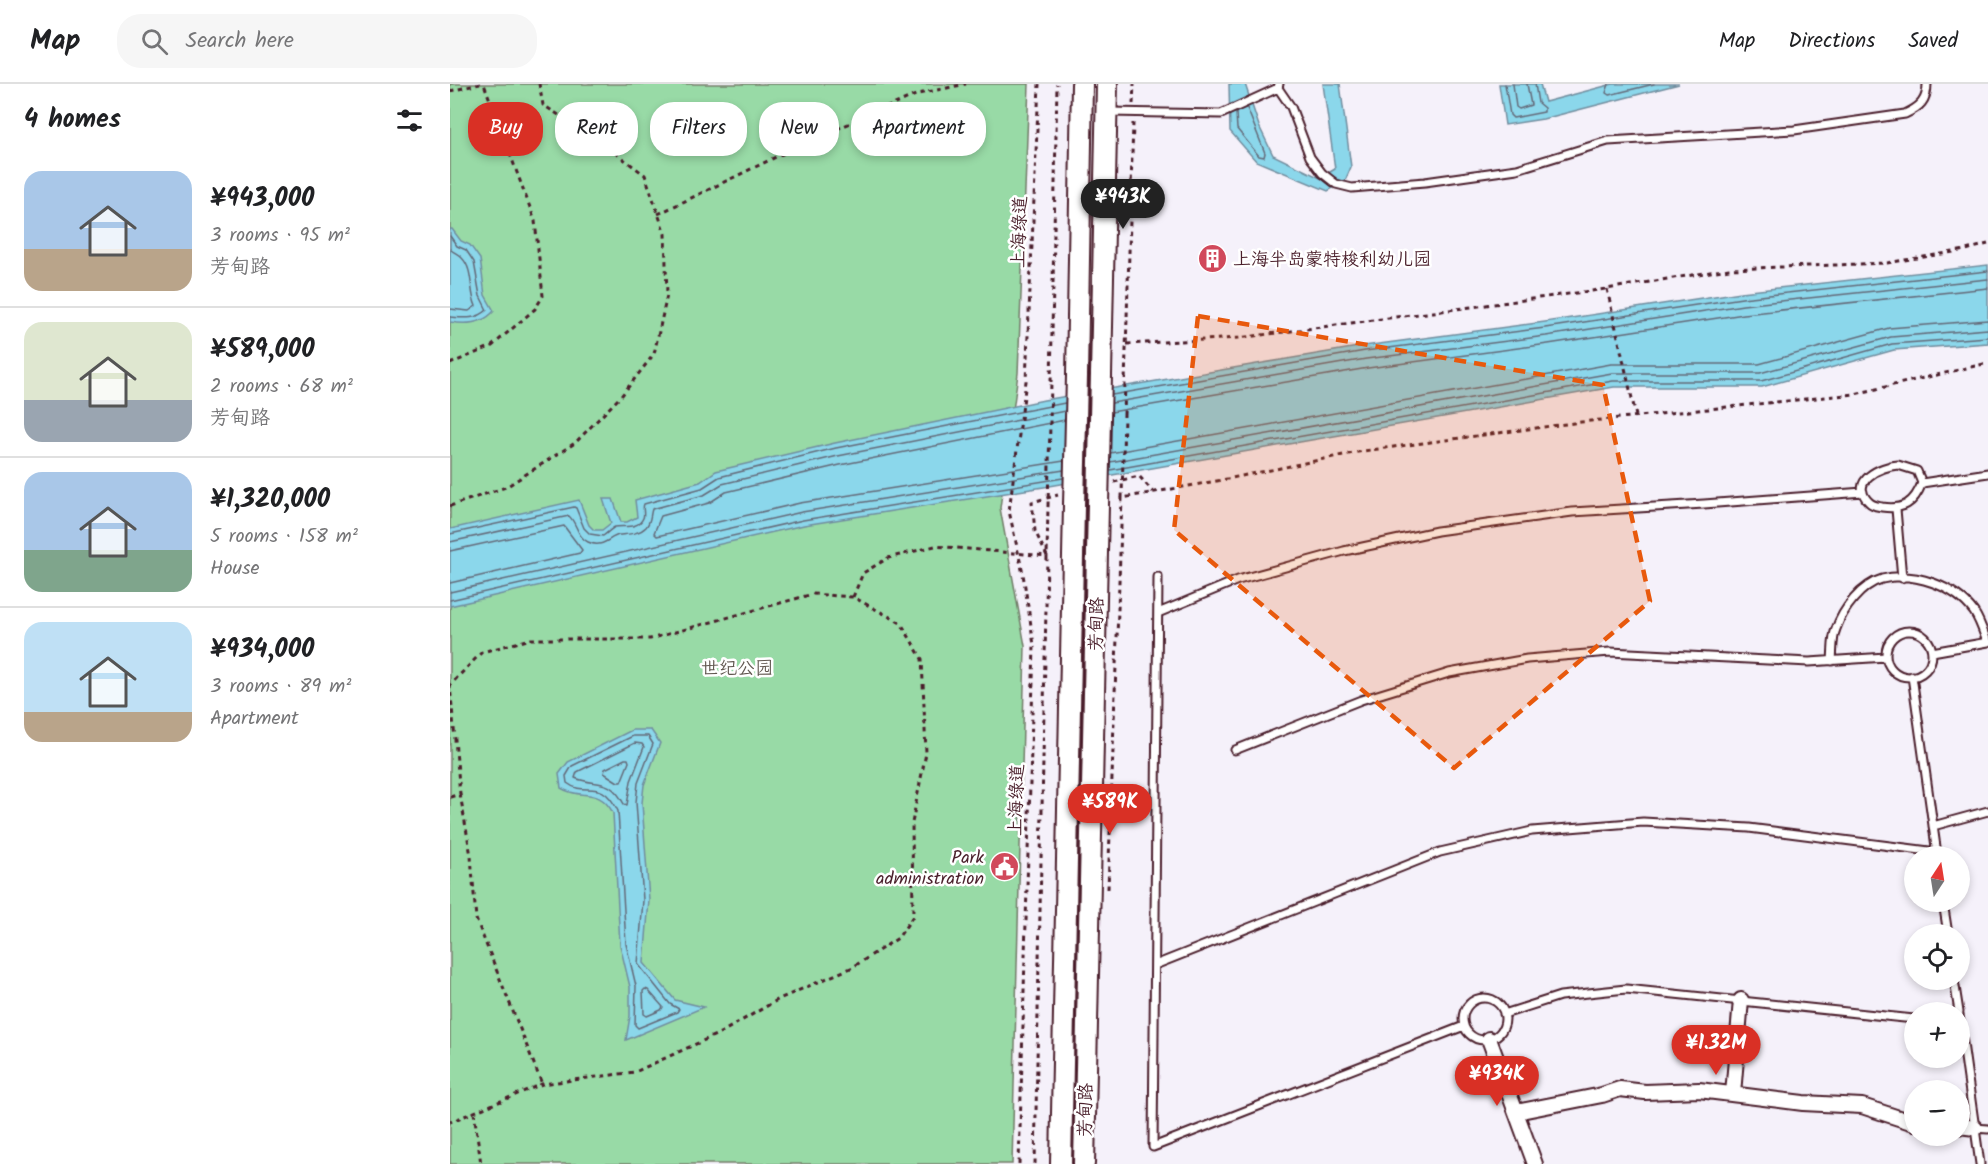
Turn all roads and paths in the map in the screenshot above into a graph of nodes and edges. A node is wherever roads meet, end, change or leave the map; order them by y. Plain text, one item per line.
1 (482, 84) edge
2 (539, 84) edge
3 (966, 84) edge
4 (1039, 84) edge
5 (1057, 84) edge
6 (1082, 84) edge
7 (1107, 84) edge
8 (1134, 84) edge
9 (1927, 84) edge
10 (1279, 86) edge
11 (450, 91) edge
12 (1107, 111) junction
13 (1133, 113) junction
14 (658, 214) junction
15 (1988, 244) edge
16 (1606, 289) junction
17 (1127, 344) junction
18 (1988, 363) edge
19 (450, 364) edge
20 (1636, 416) junction
21 (1988, 473) edge
22 (1922, 483) junction
23 (1863, 492) junction
24 (1122, 498) junction
25 (450, 506) edge
26 (1896, 509) junction
27 (1019, 555) junction
28 (1047, 556) junction
29 (1158, 577) dead end
30 (1902, 578) junction
31 (852, 597) junction
32 (1158, 612) junction
33 (1987, 642) edge
34 (1932, 652) junction
35 (1886, 657) junction
36 (1832, 661) junction
37 (1912, 676) junction
38 (1235, 750) dead end
39 (460, 794) junction
40 (450, 797) edge
41 (1988, 811) edge
42 (1933, 826) junction
43 (1936, 846) edge
44 (1904, 849) edge
45 (1108, 891) dead end
46 (1155, 965) junction
47 (1741, 1000) junction
48 (1504, 1014) junction
49 (1904, 1017) edge
50 (1464, 1026) junction
51 (1489, 1039) junction
52 (1969, 1068) edge
53 (542, 1084) junction
54 (1733, 1094) junction
55 (474, 1112) junction
56 (1516, 1112) junction
57 (1904, 1120) edge
58 (450, 1122) edge
59 (1981, 1129) edge
60 (481, 1164) edge
61 (1019, 1164) edge
62 (1035, 1164) edge
63 (1061, 1164) edge
64 (1084, 1164) edge
65 (1535, 1164) edge
66 (1980, 1164) edge

1 - 11 path
1 - 19 path
2 - 14 path
3 - 14 path
4 - 27 path, 上海绿道
5 - 28 path, bridge
6 - 63 main road, 芳甸路, bridge
7 - 12 main road, 芳甸路
8 - 13 path
9 - 10 lane
10 - 13 lane
12 - 13 lane
12 - 64 main road, 芳甸路, bridge
13 - 17 path
14 - 25 path
15 - 16 path
16 - 17 path
16 - 20 path
17 - 24 path, bridge
18 - 20 path
20 - 24 path
21 - 22 lane
22 - 23 lane
22 - 26 lane
23 - 26 lane
23 - 32 lane
24 - 45 path
26 - 30 lane
27 - 28 path
27 - 31 path
27 - 61 path, 上海绿道
28 - 62 path
29 - 32 lane
30 - 33 lane
30 - 36 lane
31 - 39 path
31 - 53 path
32 - 46 lane
33 - 34 lane
34 - 35 lane
34 - 37 lane
35 - 36 lane
35 - 37 lane
36 - 38 lane
37 - 42 lane
39 - 40 path
39 - 53 path
41 - 42 lane
42 - 43 lane
44 - 46 lane
46 - 50 lane
47 - 48 lane
47 - 49 lane
47 - 54 street
48 - 50 lane
48 - 51 lane
50 - 51 lane
51 - 56 street
52 - 59 lane
53 - 55 path
54 - 56 street
54 - 57 street
55 - 58 path
55 - 60 path
56 - 65 street
59 - 66 lane

